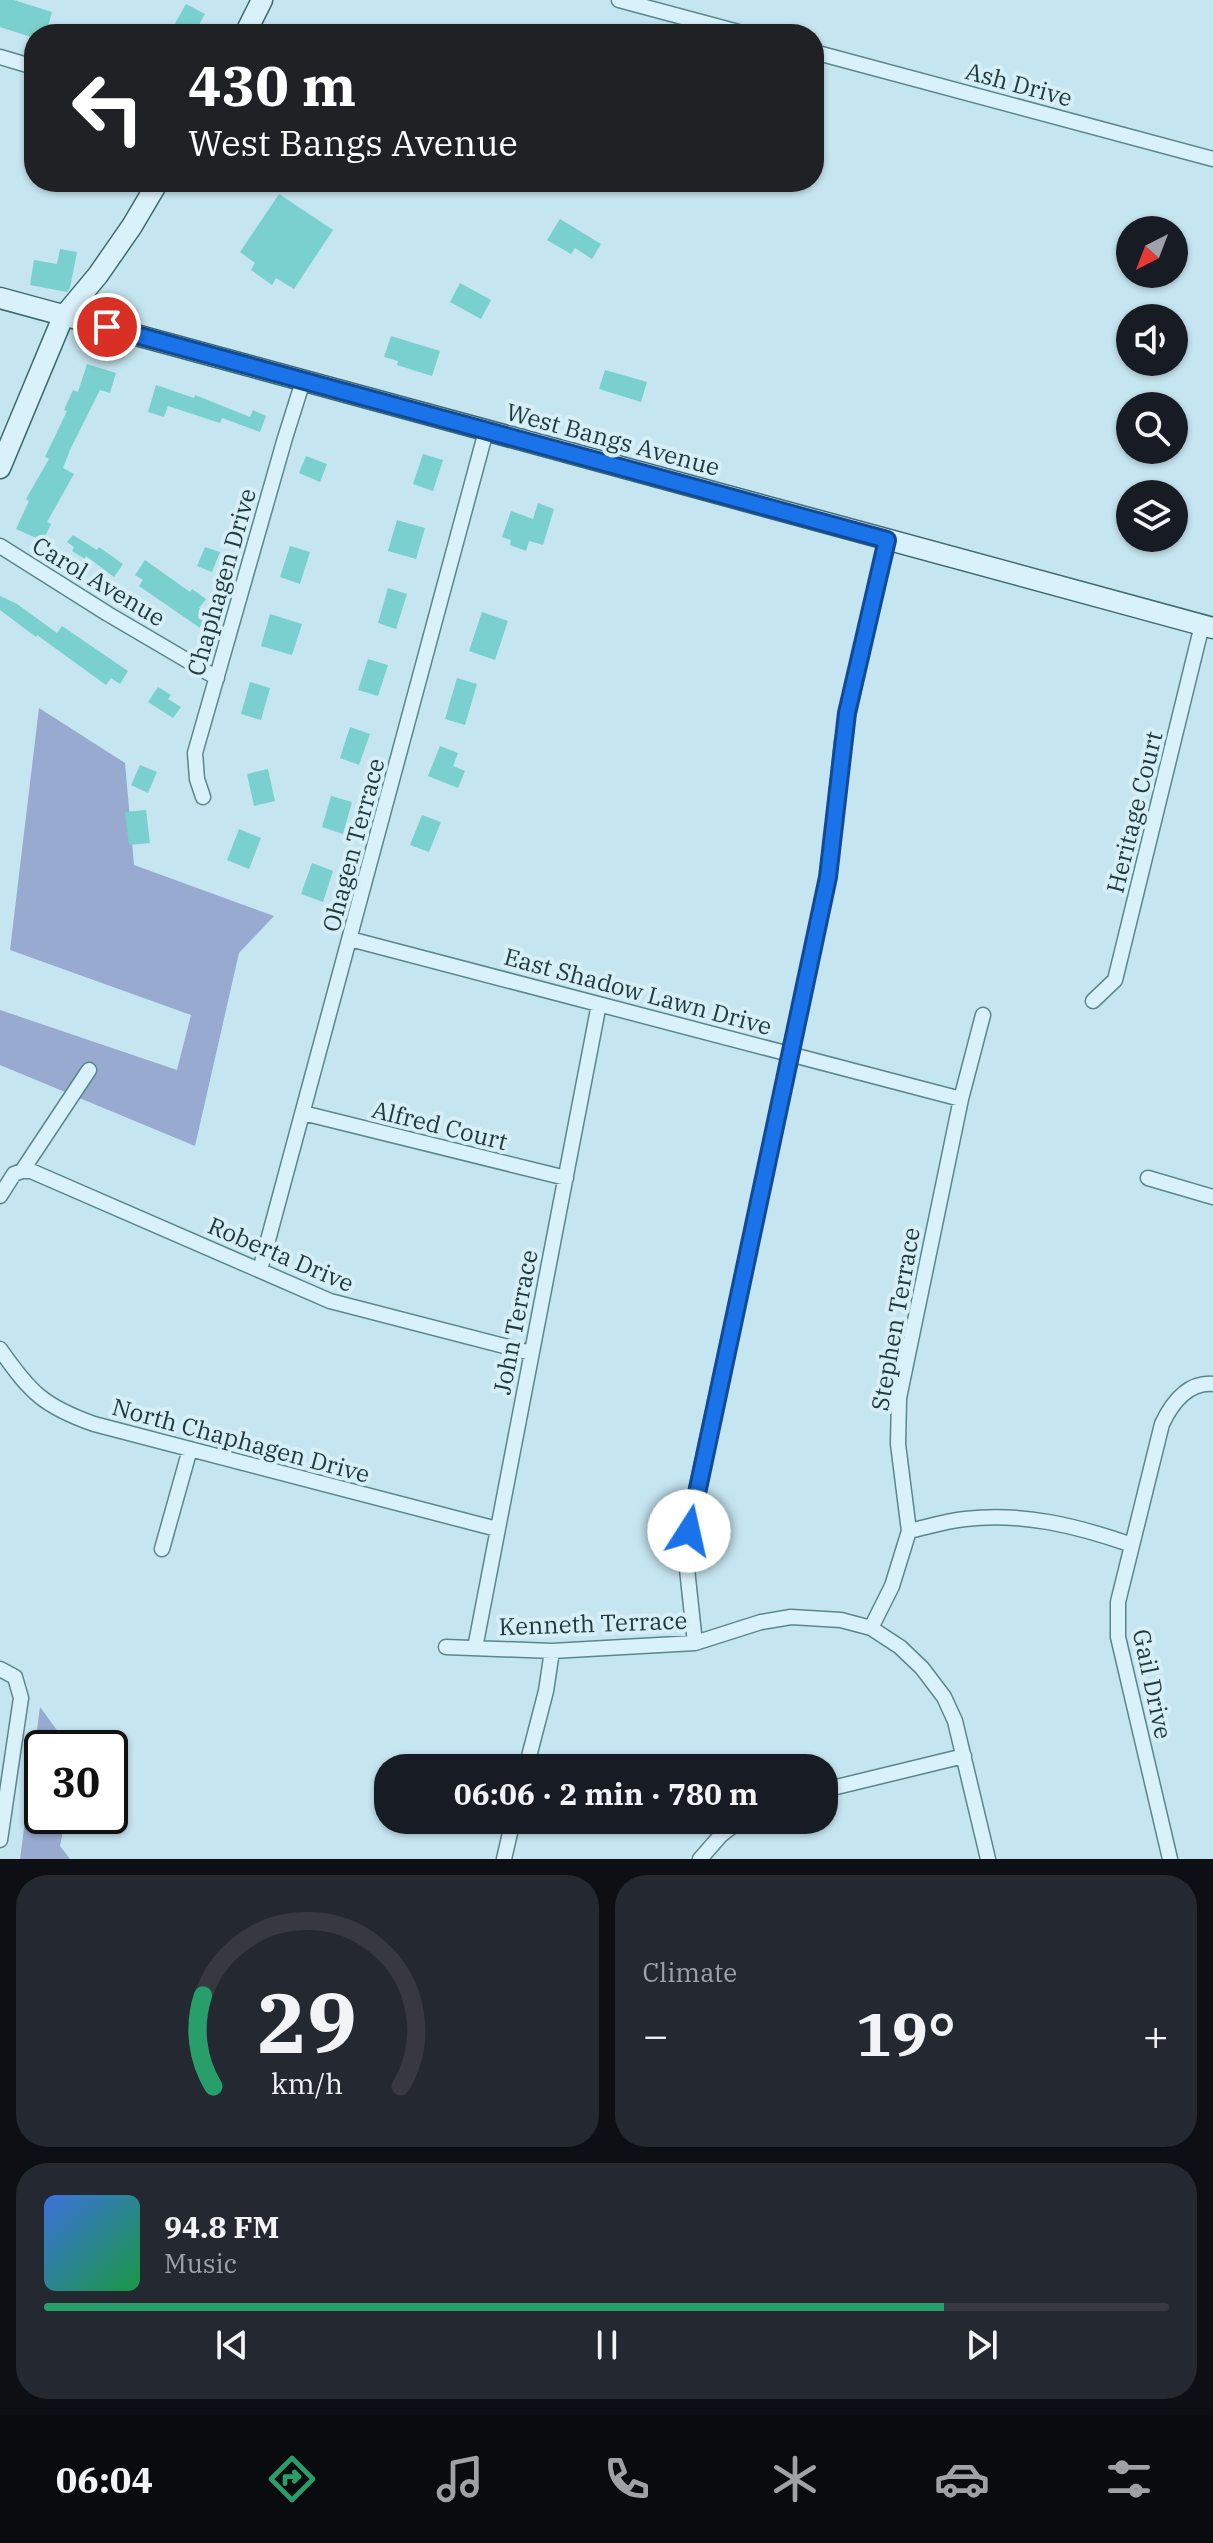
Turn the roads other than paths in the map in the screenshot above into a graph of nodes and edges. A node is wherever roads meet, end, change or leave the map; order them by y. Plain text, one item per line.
1 (262, 0) edge
2 (619, 0) edge
3 (251, 24) edge
4 (709, 24) edge
5 (824, 55) edge
6 (0, 57) edge
7 (24, 64) edge
8 (1213, 159) edge
9 (152, 192) edge
10 (0, 298) edge
11 (63, 317) junction
12 (303, 381) junction
13 (486, 431) junction
14 (0, 468) edge
15 (887, 540) junction
16 (0, 546) edge
17 (1208, 626) edge
18 (217, 678) junction
19 (203, 797) dead end
20 (350, 939) junction
21 (1093, 1001) dead end
22 (599, 1004) junction
23 (983, 1015) dead end
24 (790, 1054) junction
25 (89, 1070) dead end
26 (961, 1099) junction
27 (303, 1113) junction
28 (22, 1171) junction
29 (566, 1178) junction
30 (1148, 1178) dead end
31 (0, 1196) edge
32 (1213, 1197) edge
33 (260, 1270) junction
34 (0, 1349) edge
35 (531, 1353) junction
36 (1213, 1384) edge
37 (190, 1449) junction
38 (497, 1529) junction
39 (909, 1531) junction
40 (1132, 1545) junction
41 (162, 1549) dead end
42 (871, 1628) junction
43 (695, 1643) junction
44 (446, 1647) dead end
45 (475, 1648) junction
46 (552, 1651) junction
47 (0, 1669) edge
48 (530, 1754) edge
49 (964, 1756) junction
50 (838, 1787) edge
51 (510, 1834) edge
52 (722, 1834) edge
53 (0, 1840) edge
54 (504, 1859) edge
55 (700, 1859) edge
56 (988, 1859) edge
57 (1170, 1859) edge

1 - 3 street
2 - 4 street
5 - 8 street, Ash Drive
6 - 7 street
9 - 11 street
10 - 11 street, West Bangs Avenue
11 - 12 street, West Bangs Avenue
11 - 14 street
12 - 13 street, West Bangs Avenue
12 - 18 street, Chaphagen Drive
13 - 15 street, West Bangs Avenue
13 - 20 street, Ohagen Terrace
15 - 17 street, West Bangs Avenue
15 - 24 street
16 - 18 street, Carol Avenue
17 - 21 street, Heritage Court
18 - 19 street, Chaphagen Drive
20 - 22 street, East Shadow Lawn Drive
20 - 27 street, Ohagen Terrace
22 - 24 street, East Shadow Lawn Drive
22 - 29 street, John Terrace
23 - 26 street, Stephen Terrace
24 - 26 street, East Shadow Lawn Drive
24 - 43 street
25 - 28 street
26 - 39 street, Stephen Terrace
27 - 29 street, Alfred Court
27 - 33 street, Ohagen Terrace
28 - 31 street
28 - 33 street, Roberta Drive
29 - 35 street, John Terrace
30 - 32 street
33 - 35 street, Roberta Drive
34 - 37 street, North Chaphagen Drive
35 - 38 street, John Terrace
36 - 40 street, Gail Drive
37 - 38 street, North Chaphagen Drive
37 - 41 street
38 - 45 street, John Terrace
39 - 40 street
39 - 42 street, Stephen Terrace
40 - 57 street, Gail Drive
42 - 43 street, Kenneth Terrace
42 - 49 street, Kenneth Terrace
43 - 46 street, Kenneth Terrace
44 - 45 street, Kenneth Terrace
45 - 46 street, Kenneth Terrace
46 - 48 street
47 - 53 street
49 - 50 street
49 - 56 street, Kenneth Terrace
51 - 54 street
52 - 55 street

